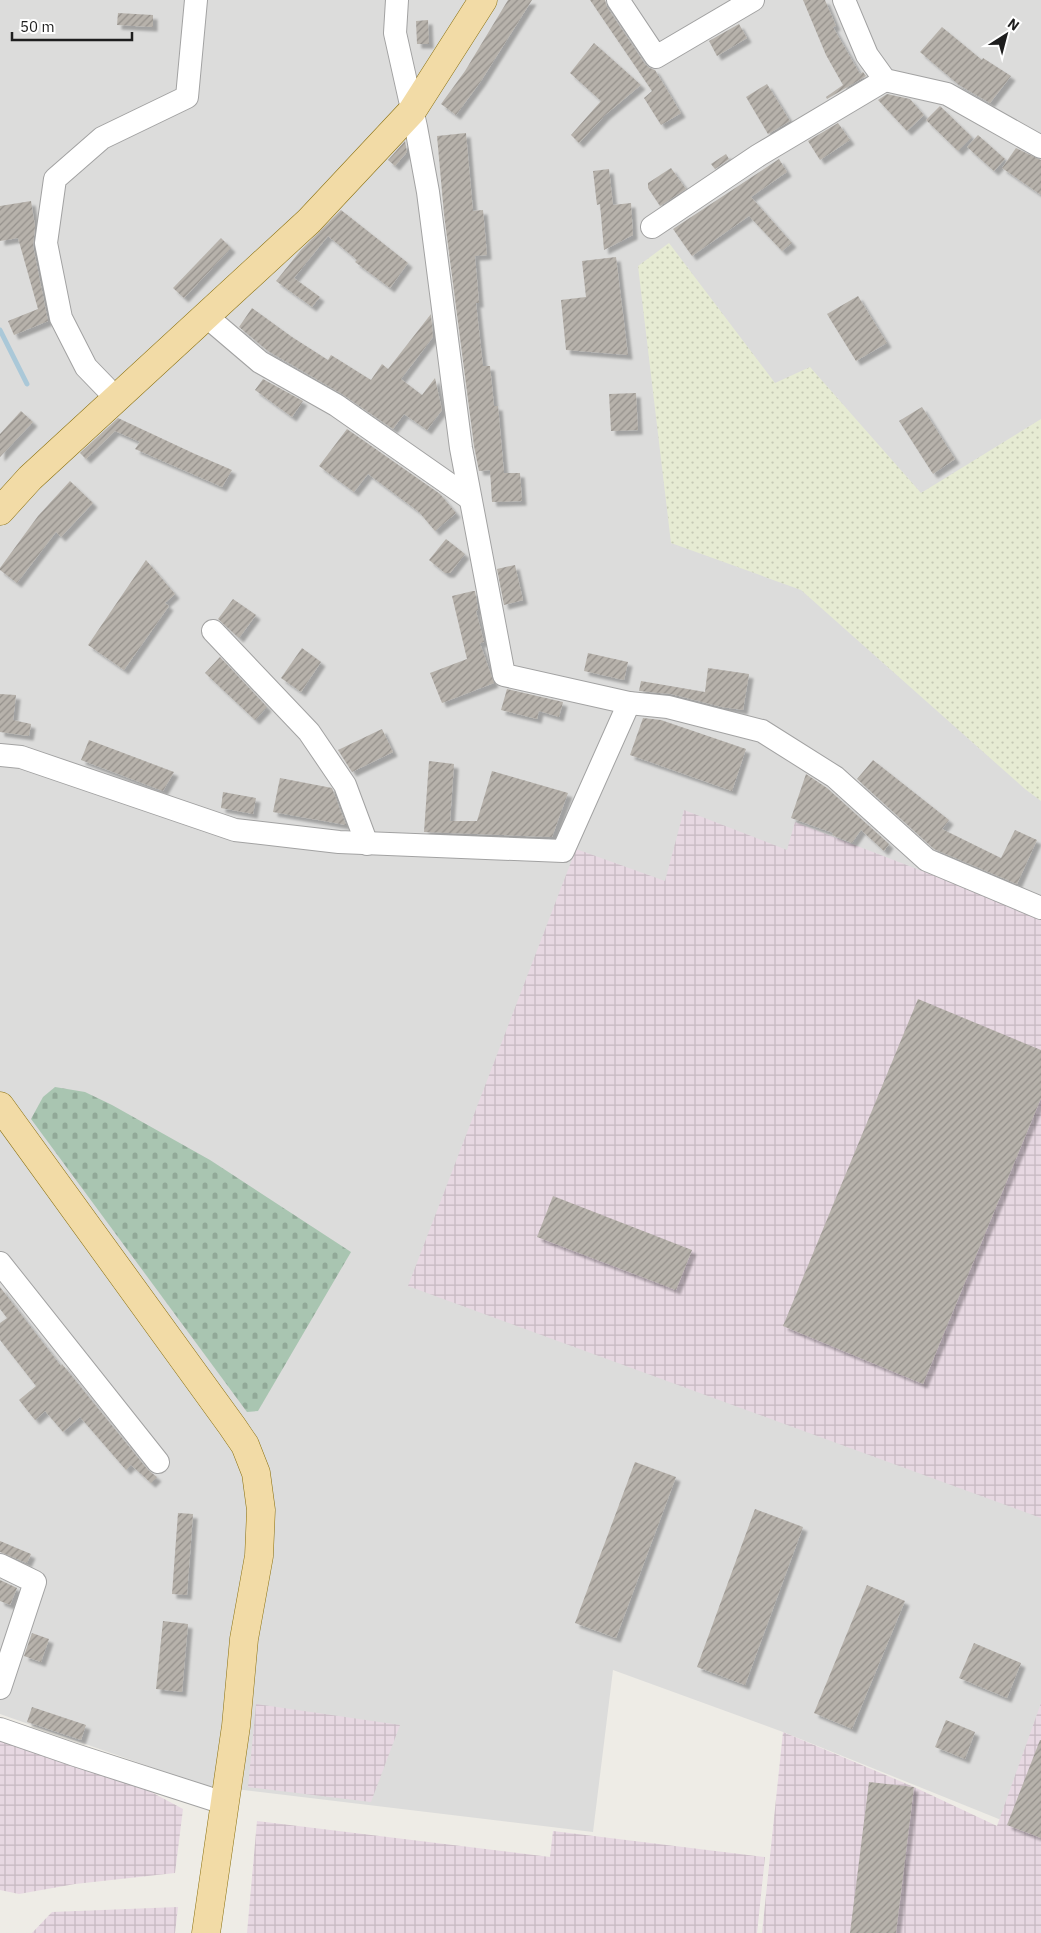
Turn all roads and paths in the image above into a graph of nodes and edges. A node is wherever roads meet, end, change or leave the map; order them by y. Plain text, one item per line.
1 (196, 0) edge
2 (397, 0) edge
3 (483, 0) edge
4 (618, 0) edge
5 (753, 0) edge
6 (844, 0) edge
7 (885, 80) junction
8 (412, 111) junction
9 (1041, 147) edge
10 (652, 227) dead end
11 (206, 316) junction
12 (116, 398) junction
13 (469, 498) junction
14 (0, 510) edge
15 (213, 631) dead end
16 (629, 703) junction
17 (0, 755) edge
18 (366, 844) junction
19 (1041, 908) edge
20 (0, 1106) edge
21 (0, 1263) edge
22 (158, 1462) dead end
23 (0, 1565) edge
24 (0, 1688) edge
25 (0, 1729) edge
26 (224, 1803) junction
27 (206, 1933) edge

1 - 12 street
2 - 8 street
3 - 8 main road
4 - 5 street
6 - 7 street
7 - 9 street
7 - 10 street
8 - 11 main road
8 - 13 street
11 - 12 main road
11 - 13 street
12 - 14 main road
13 - 16 street
15 - 18 street
16 - 18 street
16 - 19 street
17 - 18 street
20 - 26 main road
21 - 22 street
23 - 24 street
25 - 26 street
26 - 27 main road

